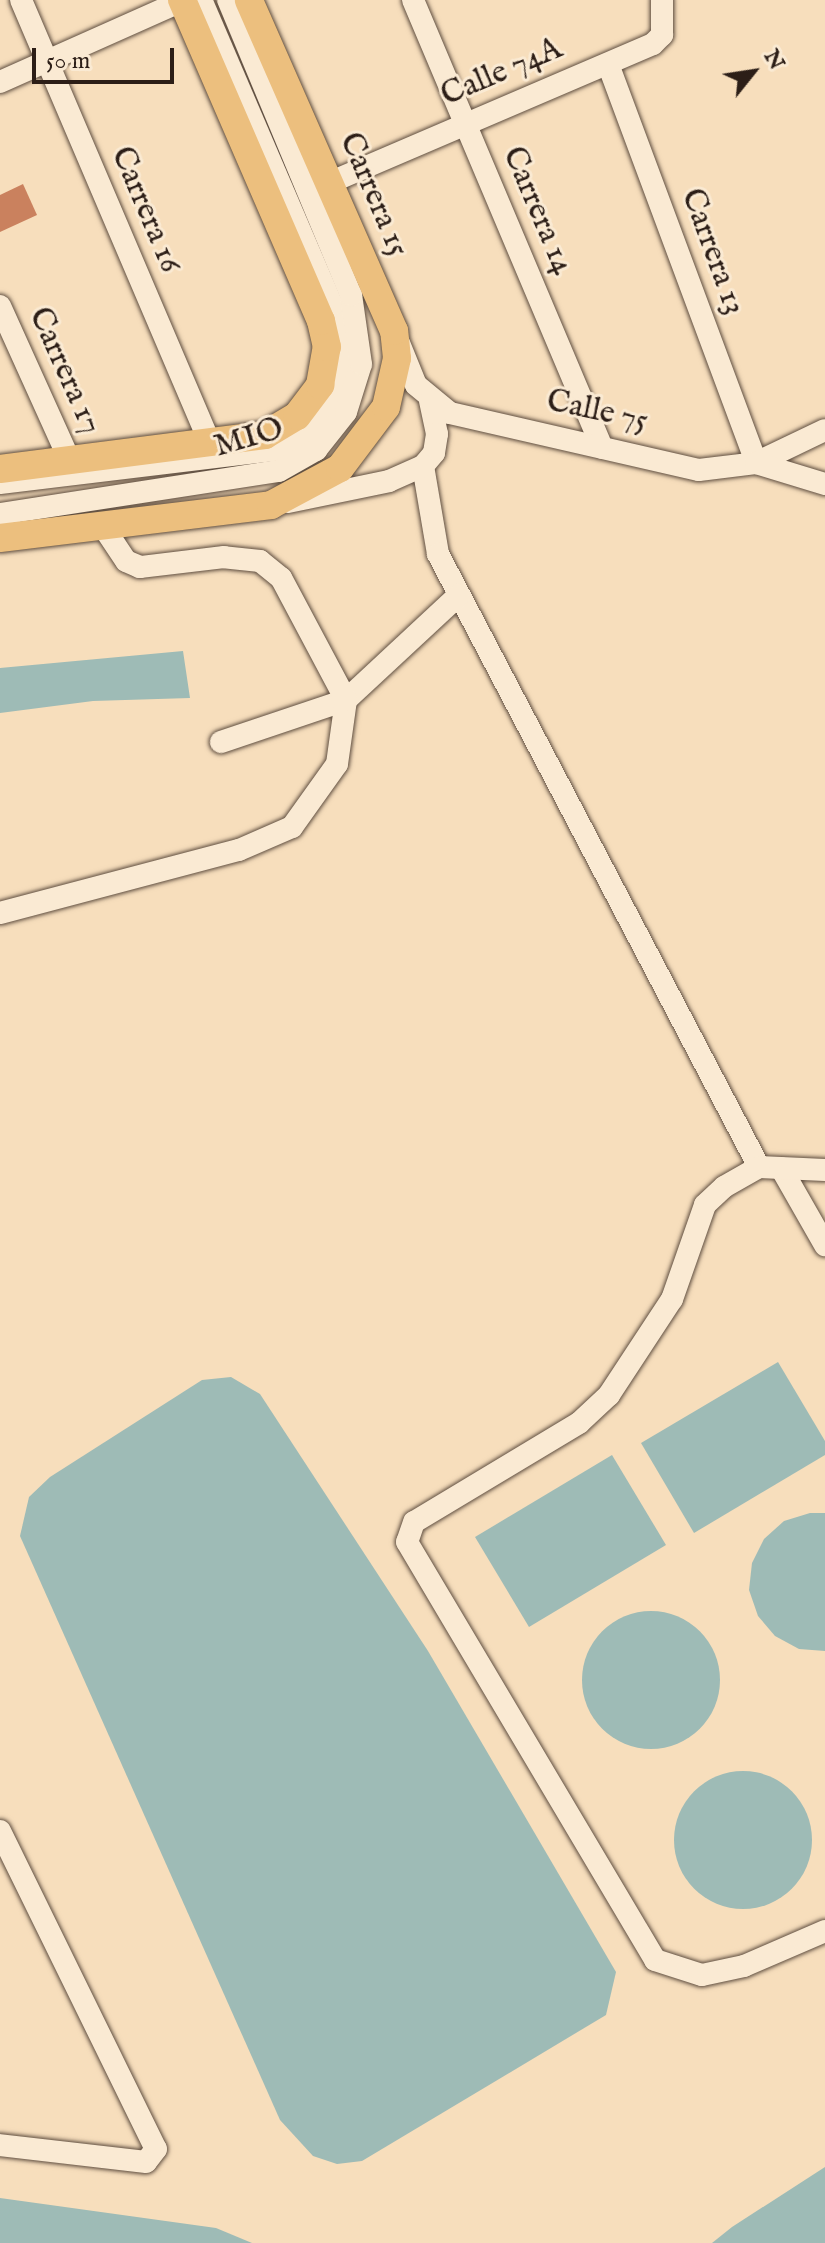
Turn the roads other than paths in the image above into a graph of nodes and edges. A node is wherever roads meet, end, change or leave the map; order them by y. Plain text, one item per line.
1 (21, 0) edge
2 (182, 0) edge
3 (201, 0) edge
4 (228, 0) edge
5 (249, 0) edge
6 (413, 0) edge
7 (662, 0) edge
8 (47, 60) junction
9 (608, 64) junction
10 (0, 82) edge
11 (464, 122) junction
12 (331, 182) junction
13 (0, 306) edge
14 (394, 331) junction
15 (430, 401) junction
16 (825, 430) edge
17 (211, 445) junction
18 (602, 448) junction
19 (70, 461) junction
20 (756, 463) junction
21 (423, 466) junction
22 (0, 469) edge
23 (0, 483) edge
24 (825, 484) edge
25 (271, 505) junction
26 (0, 514) edge
27 (102, 525) junction
28 (0, 538) edge
29 (459, 595) junction
30 (346, 700) junction
31 (221, 742) dead end
32 (0, 913) edge
33 (770, 1168) junction
34 (825, 1170) edge
35 (825, 1245) edge
36 (0, 1831) edge
37 (10, 1877) edge
38 (825, 1931) edge
39 (0, 2145) edge

1 - 8 street, Carrera 16
2 - 8 street
2 - 17 main road
3 - 23 street, MIO
4 - 26 street, MIO
5 - 12 main road, Carrera 15
6 - 11 street, Carrera 14
7 - 9 street, Calle 74A
8 - 10 street
8 - 17 street, Carrera 16
9 - 11 street, Calle 74A
9 - 20 street, Carrera 13
11 - 12 street, Calle 74A
11 - 18 street, Carrera 14
12 - 14 main road, Carrera 15
13 - 19 street, Carrera 17
14 - 15 street
14 - 25 main road, Carrera 15
15 - 18 street, Calle 75
15 - 21 street
16 - 20 street, Calle 75
17 - 19 main road
18 - 20 street, Calle 75
19 - 22 main road
20 - 24 street
21 - 25 street
21 - 29 street
25 - 27 main road
27 - 28 main road
27 - 30 street
29 - 30 street
29 - 33 street
30 - 31 street
30 - 32 street
33 - 34 street
33 - 35 street
33 - 38 street
36 - 37 street
37 - 39 street

